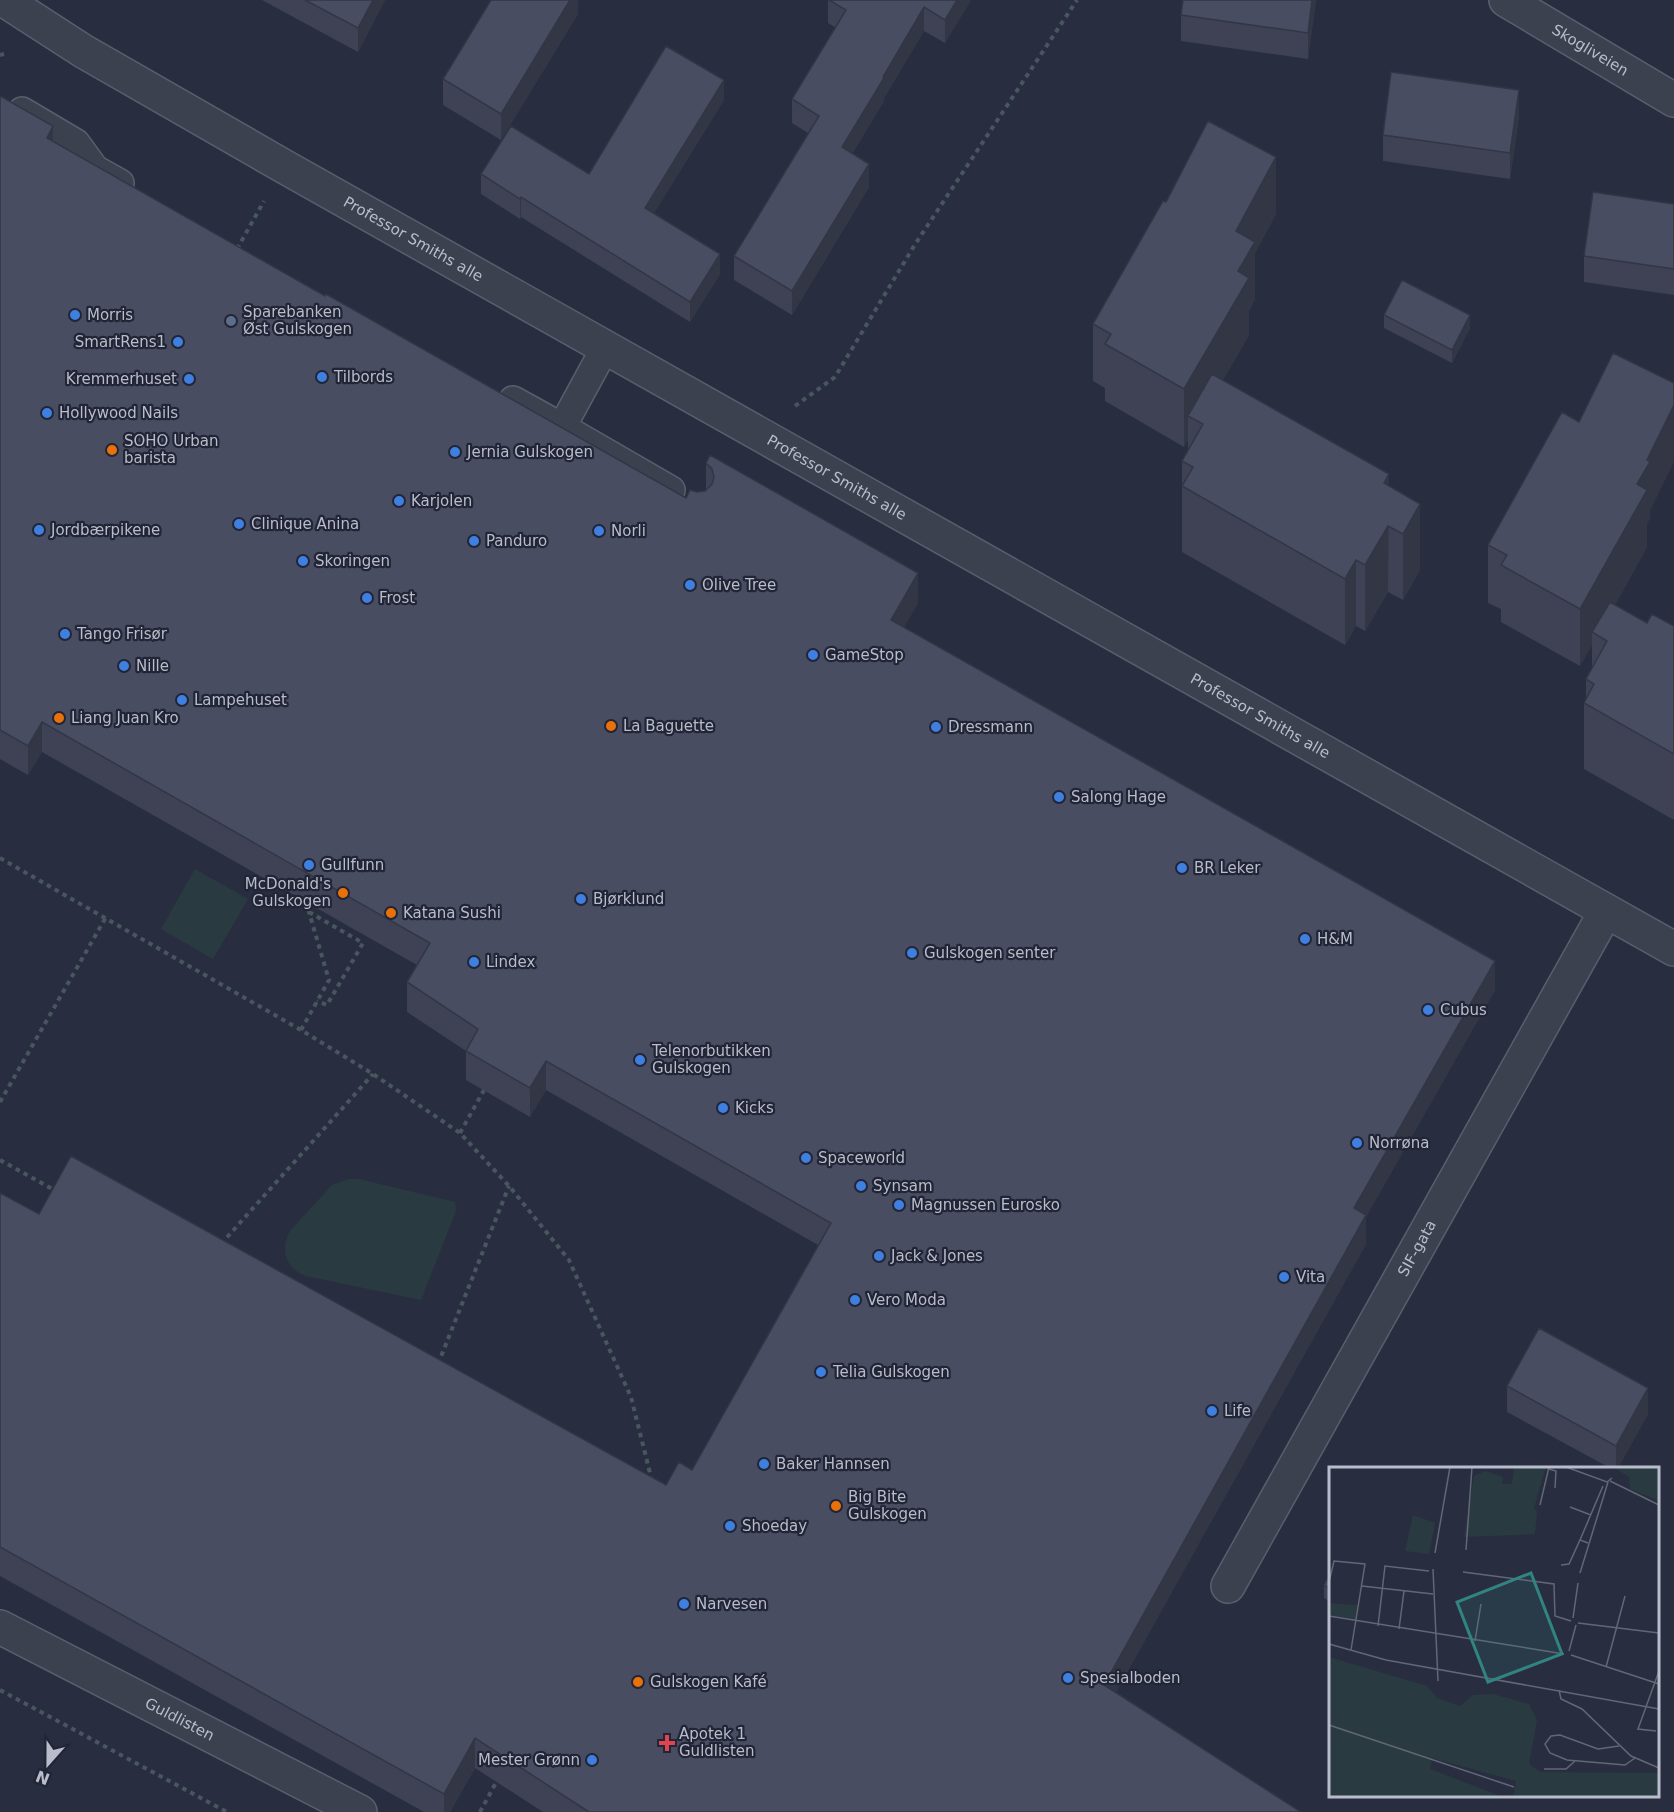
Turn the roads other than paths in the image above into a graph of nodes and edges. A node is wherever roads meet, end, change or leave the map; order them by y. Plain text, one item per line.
1 (4, 0) edge
2 (1506, 0) edge
3 (1674, 100) edge
4 (17, 109) edge
5 (145, 198) edge
6 (605, 348) junction
7 (488, 387) edge
8 (562, 427) junction
9 (688, 501) edge
10 (1605, 910) junction
11 (1674, 949) edge
12 (1228, 1586) dead end
13 (0, 1627) edge
14 (360, 1812) edge

1 - 6 street, Professor Smiths alle
2 - 3 street, Skogliveien
4 - 5 lane
6 - 8 lane
6 - 10 street, Professor Smiths alle
7 - 8 lane
8 - 9 lane
10 - 11 street, Professor Smiths alle
10 - 12 street, SIF-gata
13 - 14 street, Guldlisten

